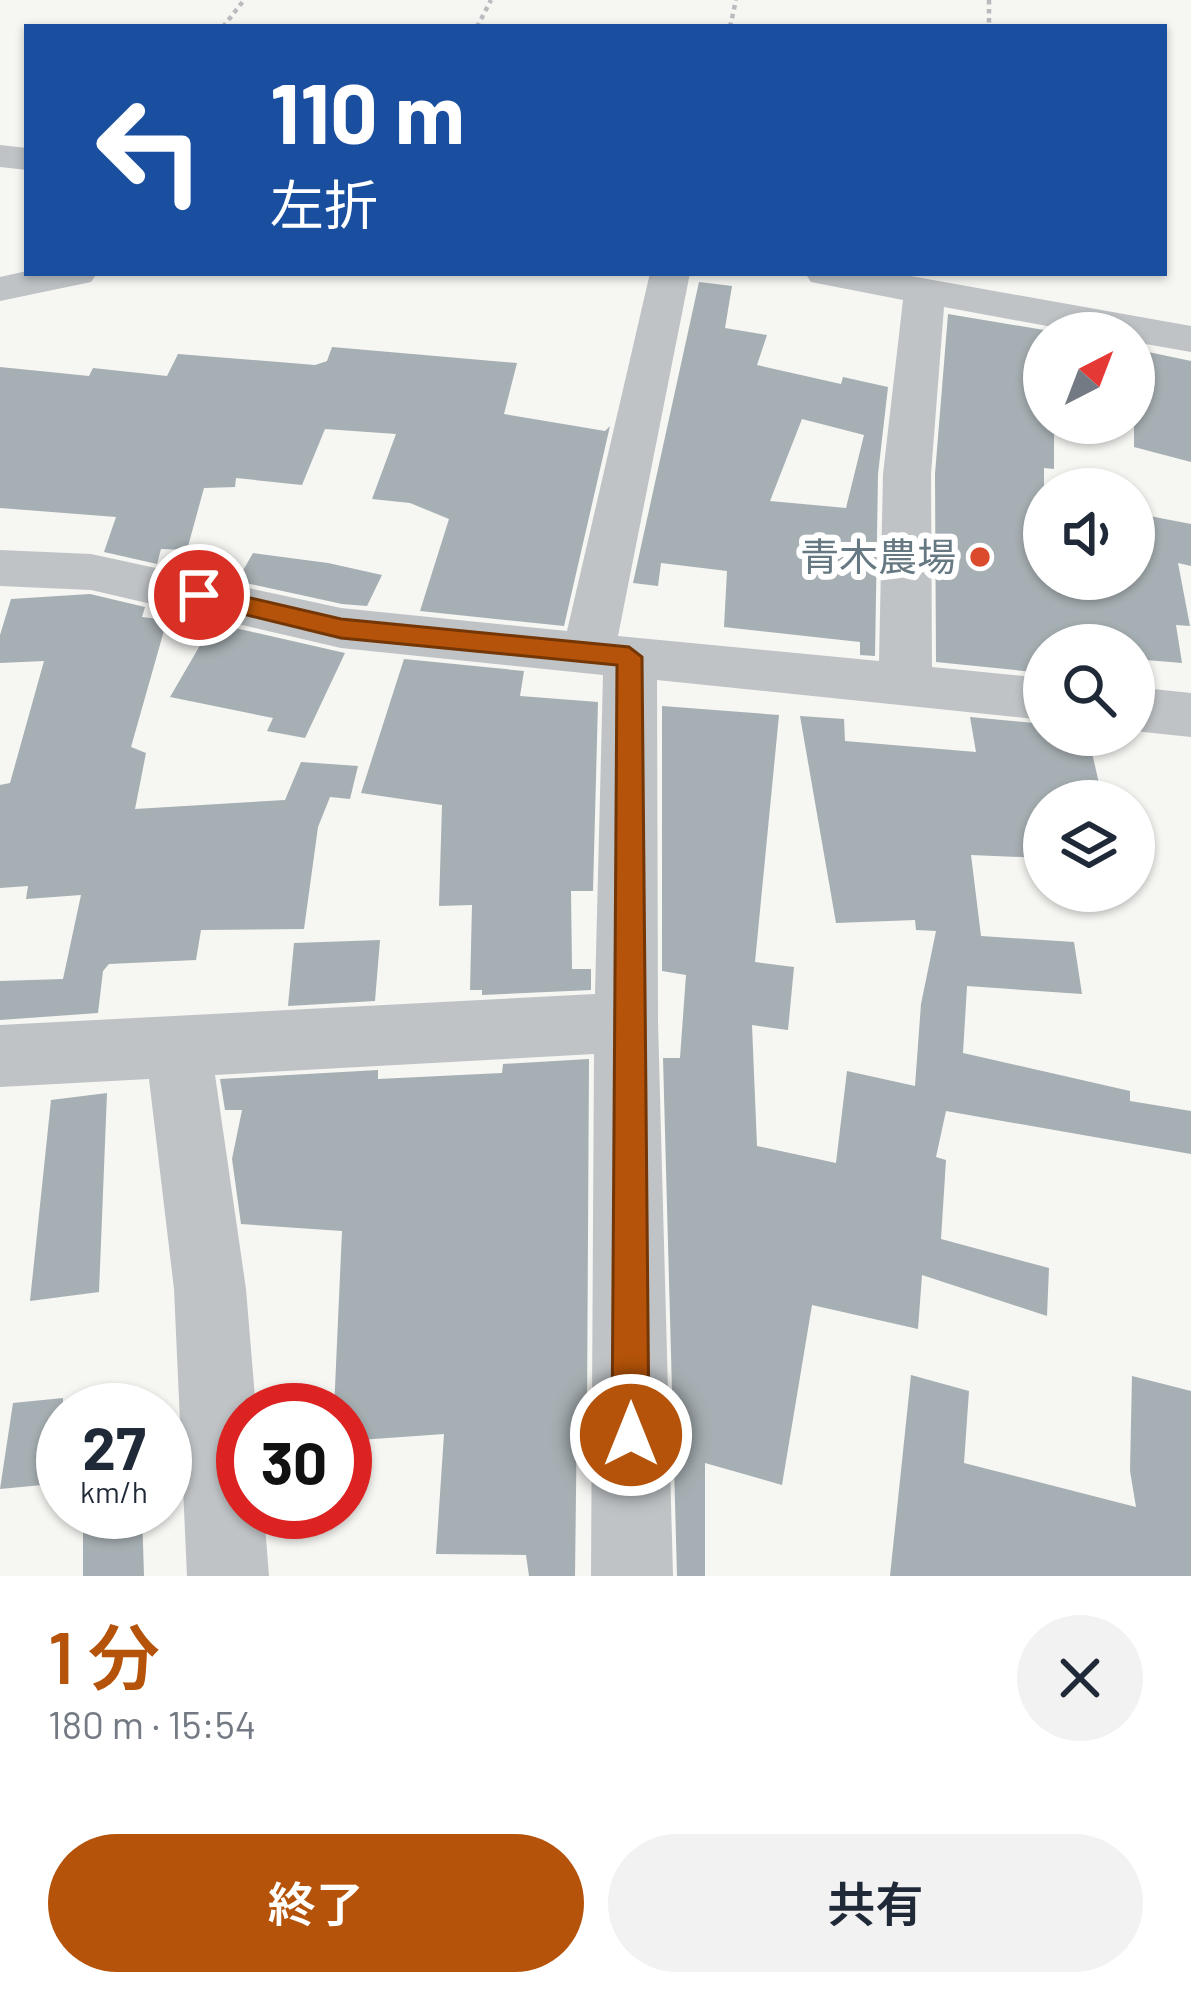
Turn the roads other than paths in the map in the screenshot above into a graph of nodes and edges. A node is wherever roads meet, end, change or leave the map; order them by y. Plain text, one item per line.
1 (62, 276) edge
2 (669, 276) edge
3 (842, 276) edge
4 (0, 289) edge
5 (925, 291) junction
6 (1191, 339) edge
7 (0, 568) edge
8 (609, 655) junction
9 (905, 683) junction
10 (1023, 697) edge
11 (1155, 711) edge
12 (1191, 715) edge
13 (626, 1022) junction
14 (178, 1047) junction
15 (0, 1056) edge
16 (228, 1576) edge
17 (632, 1576) edge

1 - 4 street
2 - 8 street
3 - 5 street
5 - 6 street
5 - 9 street
7 - 8 street
8 - 9 street
8 - 13 street
9 - 10 street
11 - 12 street
13 - 14 street
13 - 17 street
14 - 15 street
14 - 16 street

